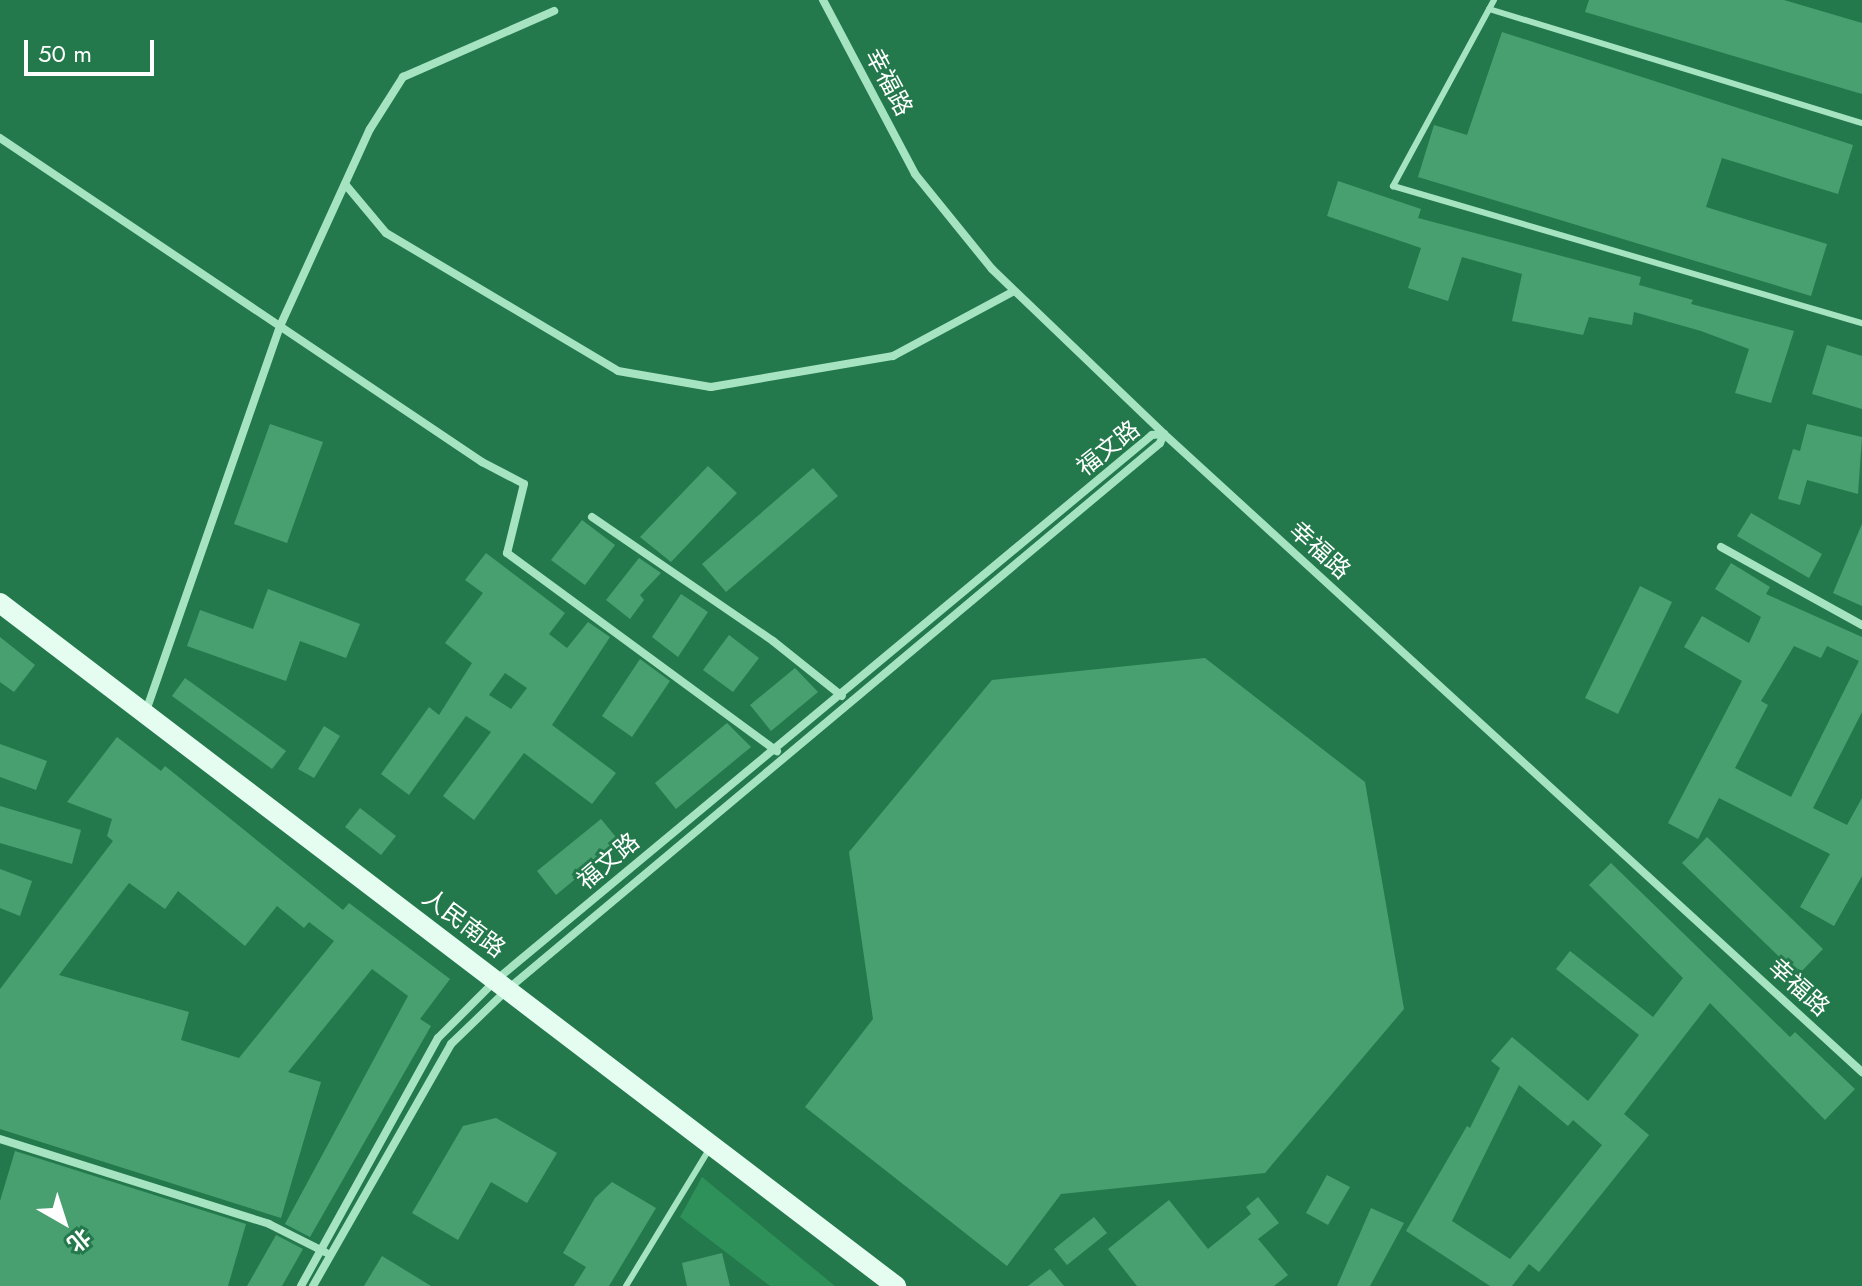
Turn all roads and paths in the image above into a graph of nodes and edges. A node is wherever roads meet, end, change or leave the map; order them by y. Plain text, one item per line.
1 (823, 0) edge
2 (1494, 0) edge
3 (1489, 9) junction
4 (554, 11) dead end
5 (1862, 123) edge
6 (0, 138) edge
7 (345, 184) junction
8 (1014, 291) junction
9 (1862, 323) edge
10 (281, 324) junction
11 (1164, 434) junction
12 (592, 517) dead end
13 (1721, 547) dead end
14 (0, 603) edge
15 (1862, 625) edge
16 (839, 693) junction
17 (849, 701) junction
18 (145, 712) junction
19 (773, 749) junction
20 (784, 756) junction
21 (502, 985) junction
22 (1862, 1072) edge
23 (0, 1139) edge
24 (712, 1145) junction
25 (322, 1251) junction
26 (332, 1256) junction
27 (301, 1286) edge
28 (313, 1286) edge
29 (626, 1286) edge
30 (896, 1286) edge

1 - 8 street, 幸福路
2 - 3 lane
3 - 5 lane
3 - 9 lane
4 - 7 street
6 - 10 street
7 - 8 street
7 - 10 street
8 - 11 street, 幸福路
10 - 18 street
10 - 19 street
11 - 16 street, 福文路
11 - 17 street, 福文路
11 - 22 street, 幸福路
12 - 16 street
13 - 15 street
14 - 18 main road, 人民南路
16 - 17 street
16 - 19 street, 福文路
17 - 20 street, 福文路
18 - 21 main road, 人民南路
19 - 20 street
19 - 21 street, 福文路
20 - 21 street, 福文路
21 - 24 main road, 人民南路
21 - 25 street, 福文路
21 - 26 street, 福文路
23 - 25 street
24 - 29 lane
24 - 30 main road, 人民南路
25 - 26 street
25 - 27 street, 福文路
26 - 28 street, 福文路

